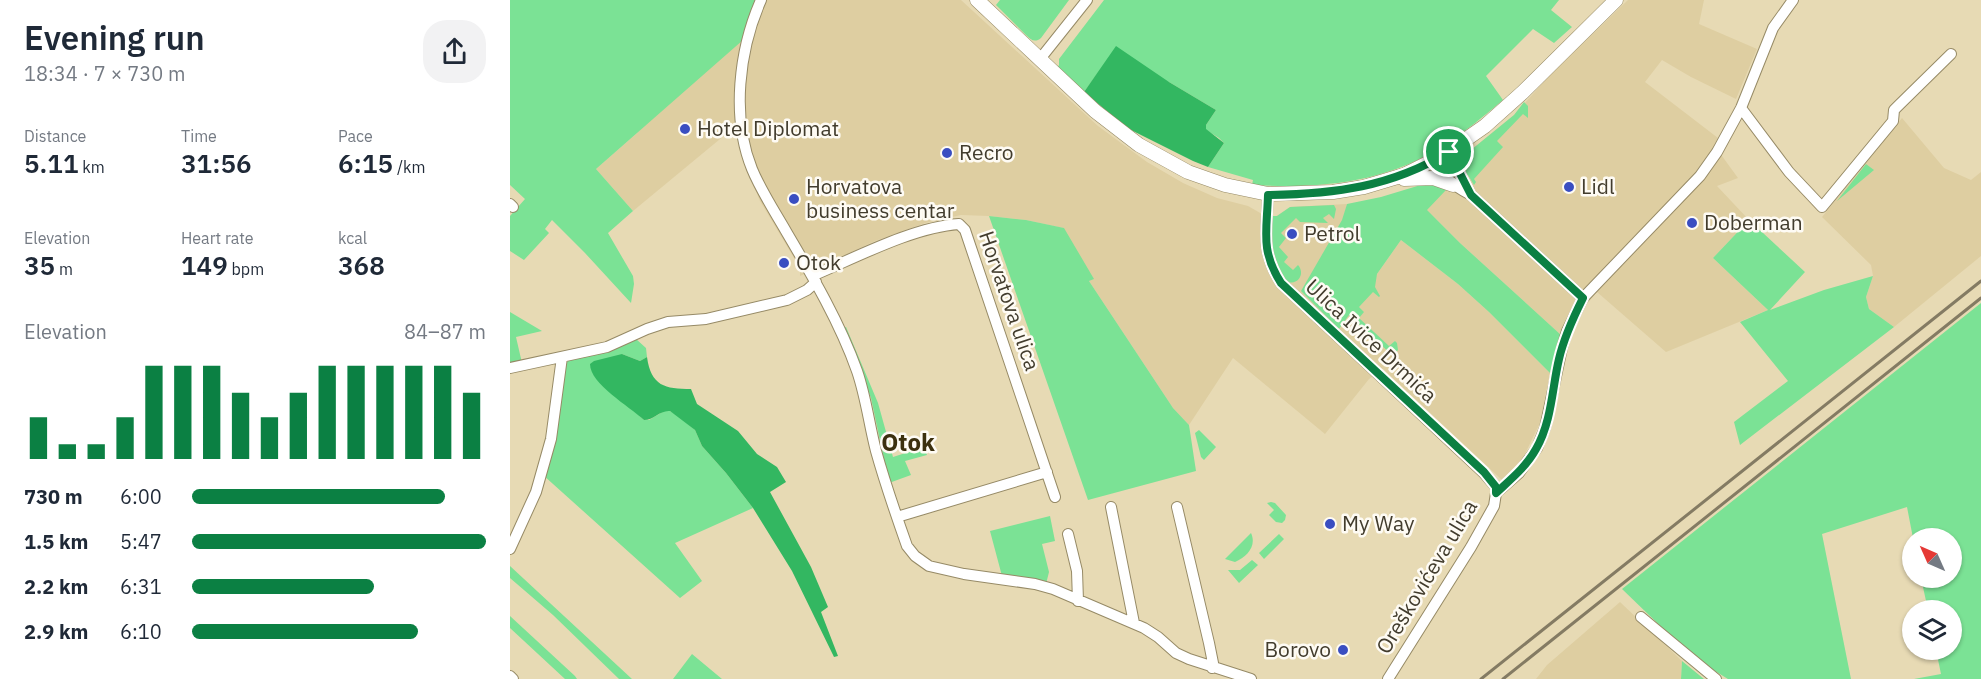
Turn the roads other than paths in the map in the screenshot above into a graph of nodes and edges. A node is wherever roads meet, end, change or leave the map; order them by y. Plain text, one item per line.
1 (761, 0) edge
2 (977, 0) edge
3 (1087, 0) edge
4 (1616, 0) edge
5 (1793, 0) edge
6 (1951, 54) dead end
7 (1040, 59) junction
8 (1741, 108) junction
9 (1446, 154) junction
10 (1389, 180) junction
11 (1453, 185) junction
12 (1268, 195) junction
13 (1471, 195) junction
14 (814, 279) junction
15 (1583, 298) junction
16 (562, 357) junction
17 (510, 368) edge
18 (1047, 472) junction
19 (1496, 493) junction
20 (1055, 497) dead end
21 (1112, 507) dead end
22 (1177, 507) dead end
23 (897, 517) junction
24 (1068, 534) dead end
25 (511, 547) edge
26 (1078, 601) junction
27 (1641, 617) dead end
28 (1134, 623) junction
29 (1212, 668) junction
30 (1251, 679) edge
31 (1388, 679) edge
32 (1716, 679) edge

1 - 14 street
2 - 7 street
3 - 7 street
4 - 9 street
5 - 8 street, Oreškovićeva ulica
6 - 8 street
7 - 12 street
8 - 15 street, Oreškovićeva ulica
9 - 10 street
9 - 11 street
9 - 13 street
10 - 11 street
10 - 12 street
11 - 13 street
12 - 19 street, Ulica Ivice Drmića
13 - 15 street
14 - 16 street, Horvatova ulica
14 - 18 street, Horvatova ulica
14 - 23 street
15 - 19 street, Oreškovićeva ulica
16 - 17 street, Horvatova ulica
16 - 25 street
18 - 20 street, Horvatova ulica
18 - 23 street
19 - 31 street, Oreškovićeva ulica
21 - 28 street
22 - 29 street
23 - 26 street
24 - 26 street
26 - 28 street
27 - 32 street
28 - 29 street
29 - 30 street

